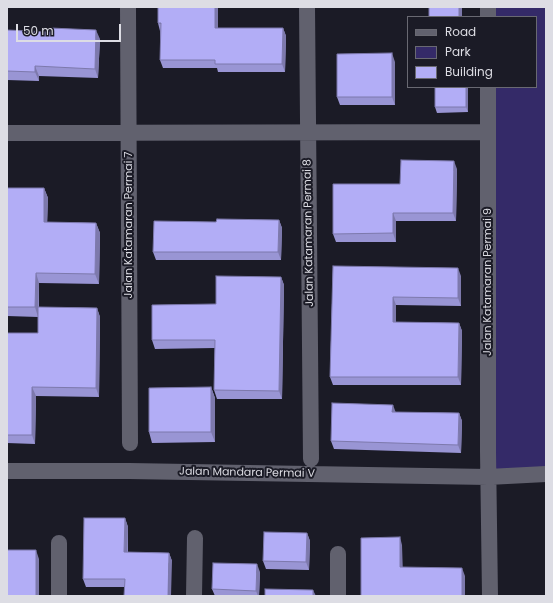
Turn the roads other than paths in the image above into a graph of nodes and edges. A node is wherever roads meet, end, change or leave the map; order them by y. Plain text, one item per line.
1 (128, 7) edge
2 (307, 7) edge
3 (488, 88) edge
4 (128, 132) junction
5 (488, 132) junction
6 (7, 133) edge
7 (308, 133) junction
8 (130, 443) dead end
9 (311, 459) dead end
10 (7, 471) edge
11 (546, 474) edge
12 (488, 477) junction
13 (195, 538) dead end
14 (59, 543) dead end
15 (338, 554) dead end
16 (59, 596) edge
17 (194, 596) edge
18 (338, 596) edge
19 (490, 596) edge

1 - 4 street, Jalan Katamaran Permai 7
2 - 7 street, Jalan Katamaran Permai 8
3 - 5 street, Jalan Katamaran Permai 9
4 - 6 street
4 - 7 street
4 - 8 street, Jalan Katamaran Permai 7
5 - 7 street
5 - 12 street, Jalan Katamaran Permai 9
7 - 9 street, Jalan Katamaran Permai 8
10 - 12 street, Jalan Mandara Permai V
11 - 12 street, Jalan Mandara Permai V
12 - 19 street, Jalan Katamaran Permai 9
13 - 17 street
14 - 16 street
15 - 18 street

